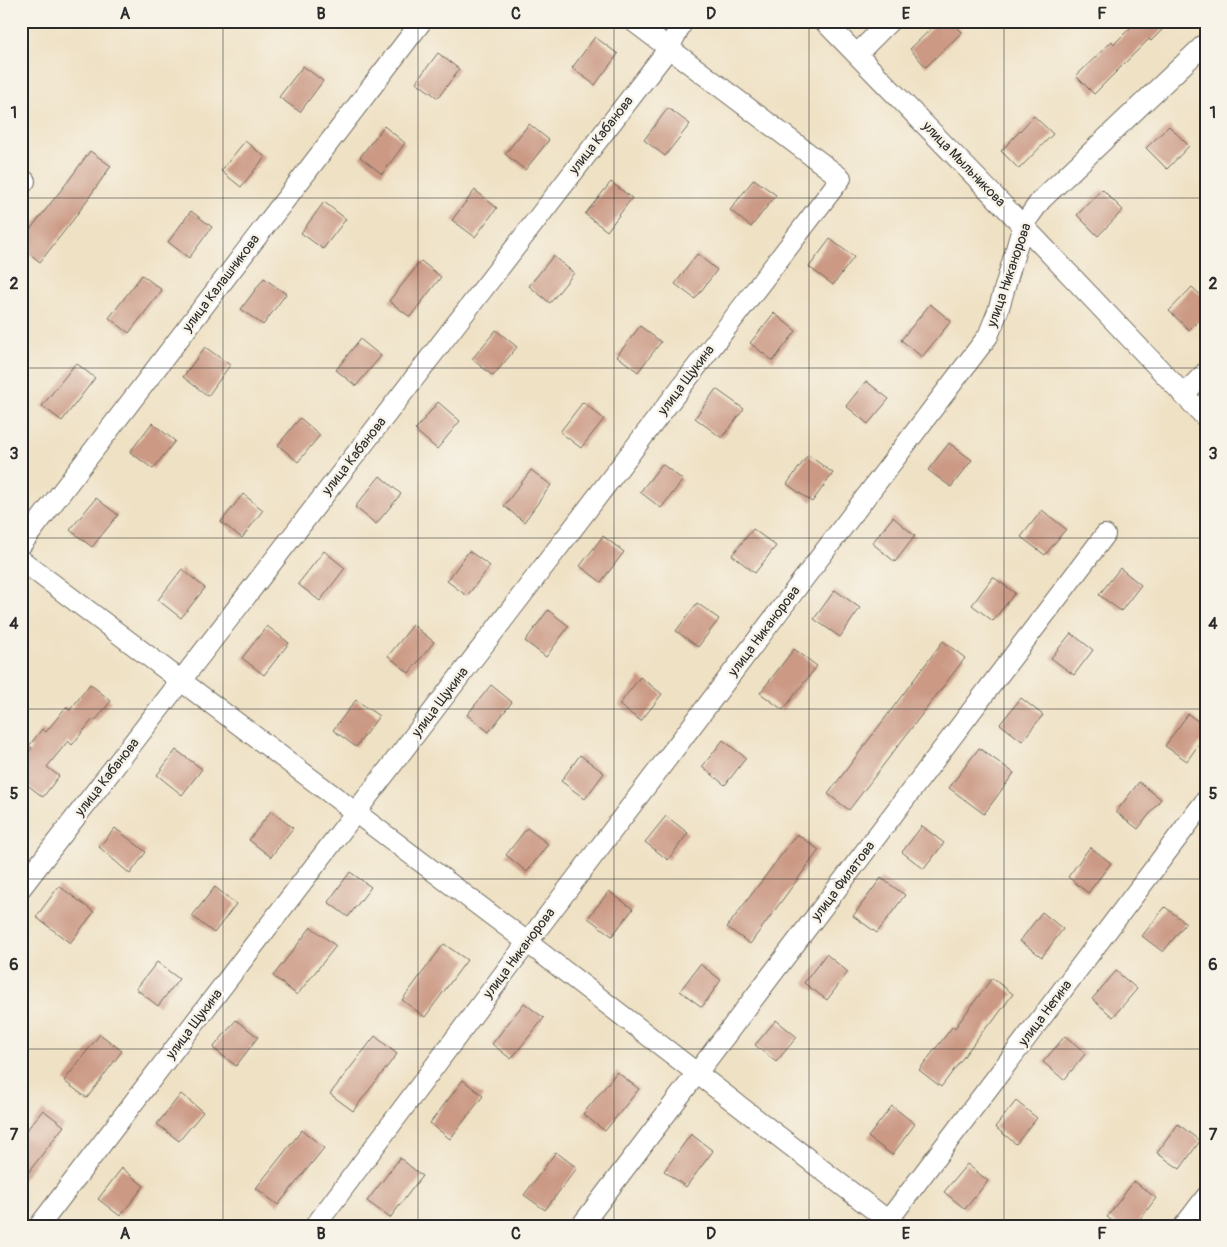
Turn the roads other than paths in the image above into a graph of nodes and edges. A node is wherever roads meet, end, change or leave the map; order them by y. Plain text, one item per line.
1 (422, 21) edge
2 (633, 21) edge
3 (683, 21) edge
4 (824, 21) edge
5 (890, 21) edge
6 (1206, 43) edge
7 (669, 48) junction
8 (857, 54) junction
9 (1023, 225) junction
10 (1206, 372) edge
11 (1183, 394) junction
12 (1206, 418) edge
13 (1105, 535) dead end
14 (21, 545) edge
15 (21, 560) edge
16 (182, 680) junction
17 (1206, 800) edge
18 (356, 812) junction
19 (21, 888) edge
20 (527, 942) junction
21 (698, 1072) junction
22 (1206, 1197) edge
23 (889, 1224) edge
24 (39, 1226) edge
25 (315, 1226) edge
26 (581, 1226) edge
27 (1184, 1226) edge

1 - 14 street, улица Калашникова
2 - 7 street
3 - 7 street, улица Кабанова
4 - 8 street, улица Мыльникова
5 - 8 street
6 - 9 street, улица Никанорова
7 - 16 street, улица Кабанова
7 - 18 street, улица Щукина
8 - 9 street, улица Мыльникова
9 - 11 street, улица Мыльникова
9 - 20 street, улица Никанорова
10 - 11 street
11 - 12 street, улица Мыльникова
13 - 21 street, улица Филатова
15 - 16 street
16 - 18 street
16 - 19 street, улица Кабанова
17 - 23 street, улица Негина
18 - 20 street
18 - 24 street, улица Щукина
20 - 21 street
20 - 25 street, улица Никанорова
21 - 23 street
21 - 26 street, улица Филатова
22 - 27 street

